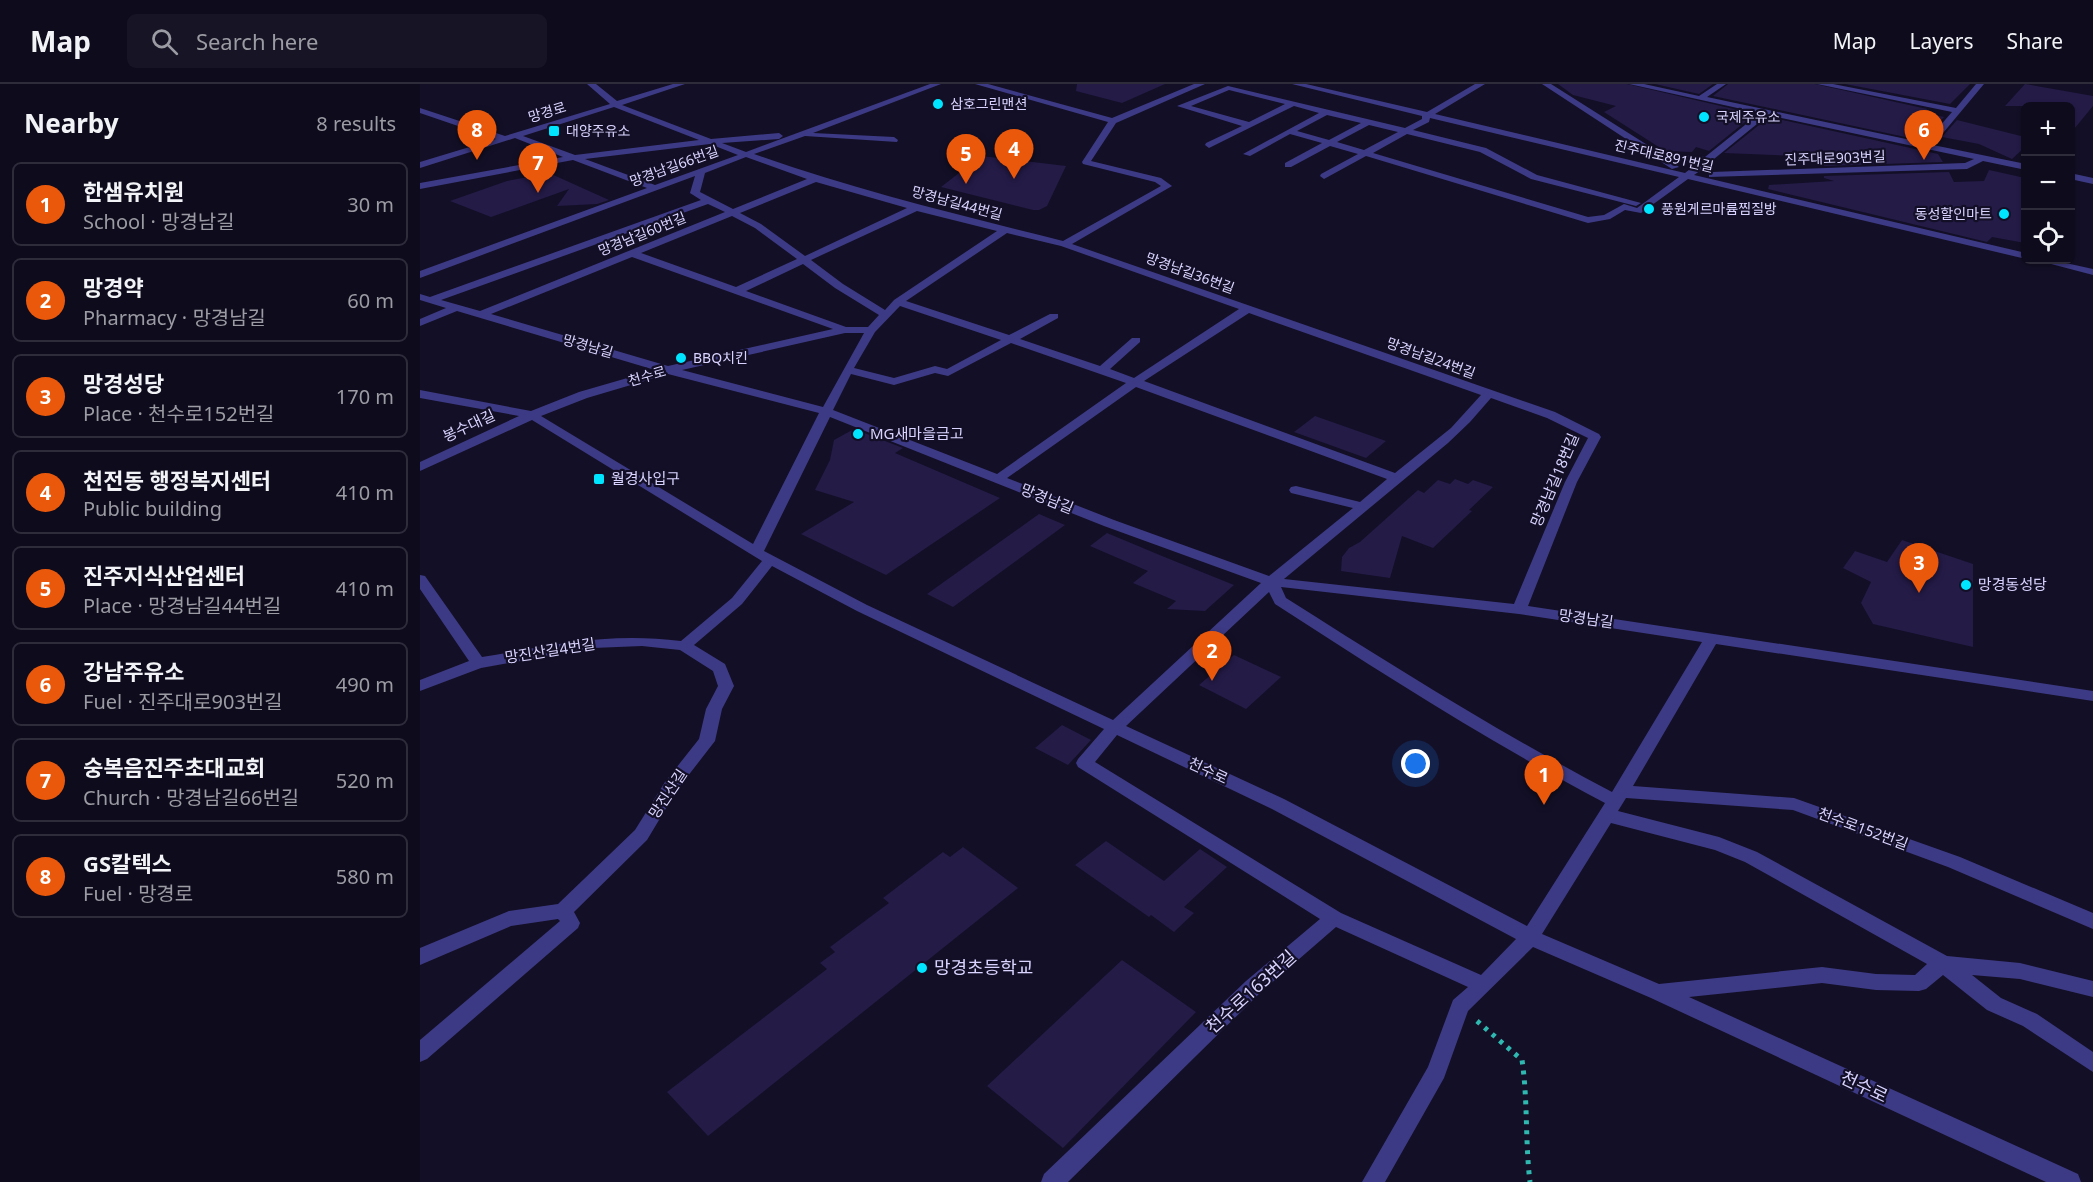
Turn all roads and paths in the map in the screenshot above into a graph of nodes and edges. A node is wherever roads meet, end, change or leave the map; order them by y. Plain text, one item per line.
1 (591, 84) edge
2 (681, 84) edge
3 (937, 84) edge
4 (979, 84) edge
5 (1201, 84) edge
6 (1296, 84) edge
7 (1481, 84) edge
8 (1546, 84) edge
9 (1633, 84) edge
10 (1722, 84) edge
11 (1821, 84) edge
12 (1977, 84) edge
13 (1701, 99) junction
14 (1160, 101) junction
15 (1292, 104) junction
16 (616, 105) junction
17 (1183, 107) junction
18 (420, 110) edge
19 (1956, 110) junction
20 (1326, 112) junction
21 (1766, 112) junction
22 (1426, 116) junction
23 (1113, 121) junction
24 (1368, 122) junction
25 (1249, 125) junction
26 (1288, 131) junction
27 (1406, 131) junction
28 (798, 135) junction
29 (516, 136) junction
30 (506, 139) junction
31 (894, 140) dead end
32 (708, 141) junction
33 (1330, 142) junction
34 (1209, 145) dead end
35 (1927, 146) junction
36 (1368, 152) junction
37 (744, 154) junction
38 (1247, 154) dead end
39 (1655, 155) junction
40 (571, 158) junction
41 (1707, 158) junction
42 (1981, 158) junction
43 (1634, 163) junction
44 (420, 165) edge
45 (1288, 165) dead end
46 (2021, 166) edge
47 (701, 171) junction
48 (1741, 174) junction
49 (1688, 175) junction
50 (1324, 176) dead end
51 (2075, 177) edge
52 (815, 179) junction
53 (2093, 181) edge
54 (420, 186) edge
55 (655, 188) junction
56 (1743, 189) junction
57 (710, 200) junction
58 (1645, 206) junction
59 (916, 208) junction
60 (731, 212) junction
61 (1005, 230) junction
62 (1064, 244) junction
63 (631, 253) junction
64 (2021, 255) edge
65 (806, 260) junction
66 (2058, 264) edge
67 (2093, 272) edge
68 (420, 275) edge
69 (737, 291) junction
70 (425, 298) edge
71 (898, 302) junction
72 (455, 308) junction
73 (1246, 309) junction
74 (480, 315) junction
75 (886, 315) junction
76 (1054, 316) dead end
77 (420, 323) edge
78 (845, 330) junction
79 (871, 330) junction
80 (1013, 340) junction
81 (1136, 340) dead end
82 (668, 370) junction
83 (847, 370) junction
84 (1102, 370) junction
85 (1134, 383) junction
86 (420, 394) edge
87 (1488, 394) junction
88 (826, 411) junction
89 (532, 415) junction
90 (420, 467) edge
91 (1396, 478) junction
92 (998, 479) junction
93 (1296, 490) dead end
94 (1363, 507) junction
95 (763, 556) junction
96 (420, 582) edge
97 (1271, 582) junction
98 (1519, 609) junction
99 (1712, 638) junction
100 (684, 646) junction
101 (478, 663) junction
102 (420, 686) edge
103 (2093, 696) edge
104 (1115, 727) junction
105 (1614, 803) junction
106 (563, 911) junction
107 (1334, 918) junction
108 (2093, 921) edge
109 (1530, 937) junction
110 (420, 957) edge
111 (1944, 964) junction
112 (1484, 985) junction
113 (2093, 989) edge
114 (1658, 993) junction
115 (1460, 1006) junction
116 (420, 1053) edge
117 (2093, 1063) edge
118 (1052, 1182) edge
119 (1373, 1182) edge
120 (1530, 1182) edge
121 (2070, 1182) edge

1 - 16 street, 망경남길44번길
2 - 16 street, 망경로
3 - 28 street, 망경남길66번길
4 - 23 street
5 - 14 street
6 - 22 street, 진주대로891번길
7 - 22 street
8 - 39 street
9 - 13 street
10 - 13 street
11 - 19 street
12 - 19 street
13 - 21 street
14 - 17 street
14 - 23 street
15 - 17 street
15 - 20 street
15 - 25 street
16 - 29 street, 망경로
16 - 32 street, 망경남길44번길
17 - 25 street
18 - 30 street
19 - 35 street
20 - 24 street
20 - 26 street
21 - 35 street
21 - 41 street
22 - 27 street
22 - 43 street, 진주대로891번길
23 - 62 street
24 - 27 street
24 - 33 street
25 - 34 street
26 - 33 street
26 - 38 street
27 - 36 street
27 - 58 street
28 - 31 street
28 - 32 street
28 - 37 street, 망경남길66번길
29 - 30 street, 망경로
29 - 40 street
30 - 44 street, 망경로
32 - 37 street, 망경남길44번길
32 - 40 street
33 - 36 street
33 - 45 street
35 - 42 street
36 - 50 street
36 - 58 street
37 - 47 street, 망경남길66번길
37 - 52 street, 망경남길44번길
39 - 41 street
39 - 43 street
39 - 49 street
40 - 54 street
40 - 55 street
41 - 48 street
41 - 49 street
42 - 46 street
42 - 48 street, 진주대로903번길
43 - 49 street, 진주대로891번길
47 - 55 street, 망경남길66번길
47 - 57 street
48 - 49 street, 진주대로903번길
48 - 56 street
49 - 56 street, 진주대로891번길
49 - 58 street
51 - 53 street
52 - 59 street, 망경남길44번길
52 - 60 street, 망경남길60번길
55 - 68 street, 망경남길66번길
56 - 64 street, 진주대로891번길
57 - 60 street
57 - 70 street
59 - 61 street, 망경남길44번길
59 - 65 street
60 - 63 street, 망경남길60번길
60 - 65 street
61 - 62 street, 망경남길36번길
61 - 71 street, 망경남길44번길
62 - 73 street, 망경남길36번길
63 - 69 street
63 - 74 street, 망경남길60번길
65 - 69 street
65 - 75 street
66 - 67 street
69 - 78 street
70 - 72 street, 망경남길
71 - 75 street, 망경남길44번길
71 - 80 street
72 - 74 street, 망경남길
72 - 77 street
73 - 85 street, 망경남길36번길
73 - 87 street, 망경남길24번길
74 - 82 street, 망경남길
75 - 79 street, 망경남길44번길
76 - 80 street
78 - 79 street, 천수로
78 - 82 street, 천수로
79 - 83 street, 망경남길44번길
80 - 83 street
80 - 84 street
81 - 84 street
82 - 88 street, 망경남길
82 - 89 street, 천수로
83 - 88 street, 망경남길44번길
84 - 85 street
85 - 91 street
85 - 92 street, 망경남길36번길
86 - 89 street, 천수로
87 - 91 street, 망경남길24번길
87 - 98 street, 망경남길18번길
88 - 92 street, 망경남길
88 - 95 street
89 - 90 street, 봉수대길
89 - 95 street, 천수로
91 - 94 street, 망경남길24번길
92 - 97 street, 망경남길
93 - 94 street
94 - 97 street, 망경남길24번길
95 - 100 street
95 - 104 street, 천수로
96 - 101 street
97 - 98 street, 망경남길
97 - 104 street
97 - 105 street
98 - 99 street, 망경남길
99 - 103 street
99 - 105 street
100 - 101 street, 망진산길4번길
100 - 106 street, 망진산길
101 - 102 street, 망진산길4번길
104 - 107 street
104 - 109 street, 천수로
105 - 108 street, 천수로152번길
105 - 109 street
105 - 111 street
106 - 110 street
106 - 116 street
107 - 112 street
107 - 118 street, 천수로163번길
109 - 112 street
109 - 114 street, 천수로
111 - 113 street
111 - 114 street, 천수로
111 - 117 street
112 - 115 street
114 - 121 street, 천수로
115 - 119 street
115 - 120 path

